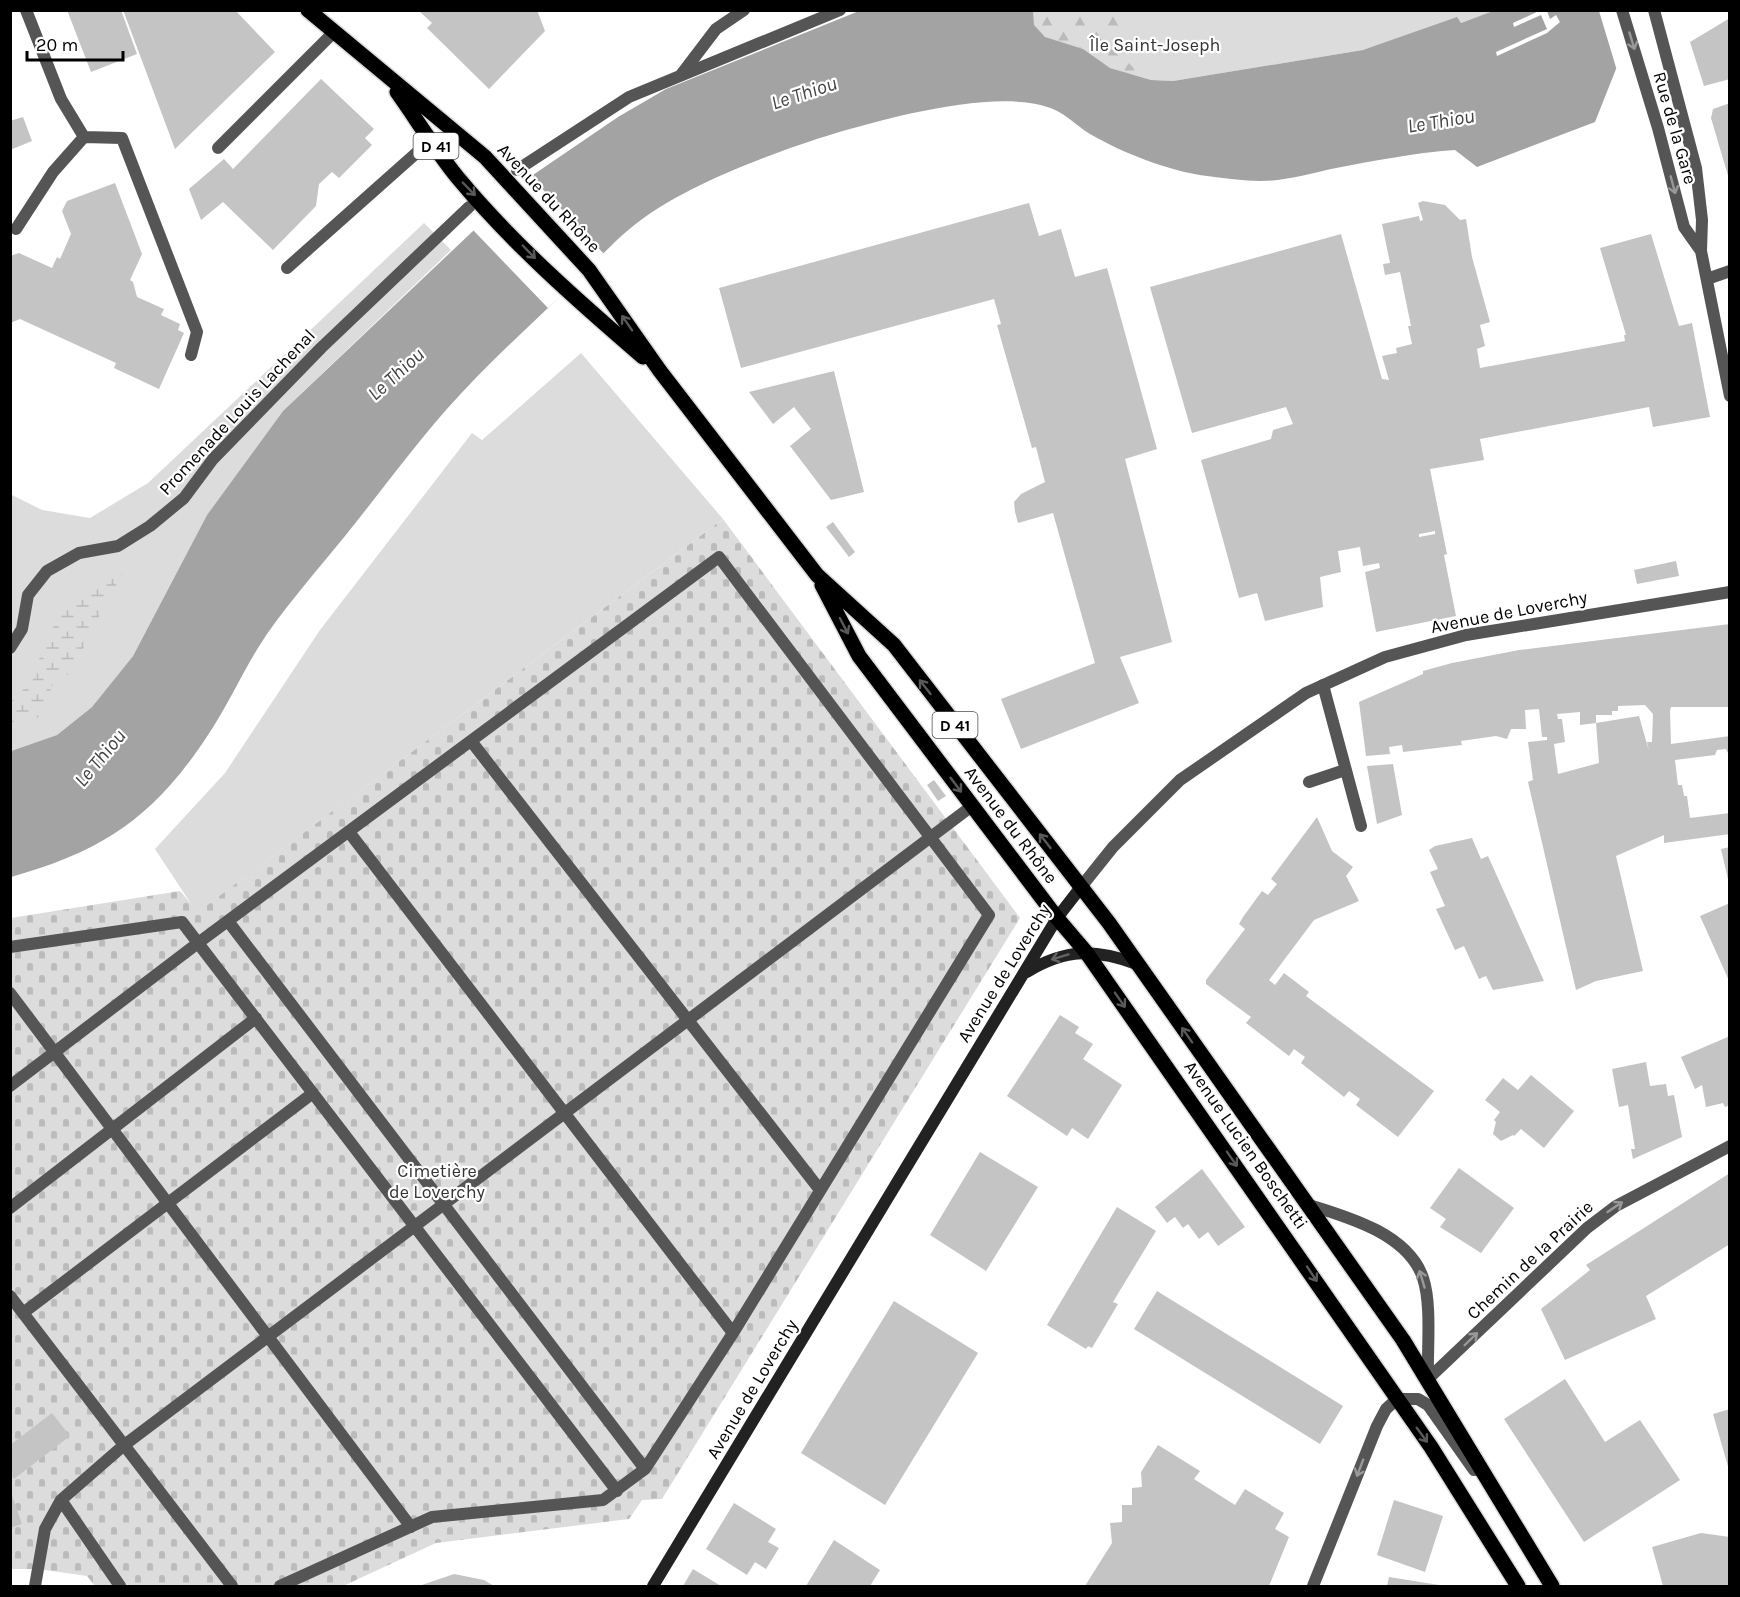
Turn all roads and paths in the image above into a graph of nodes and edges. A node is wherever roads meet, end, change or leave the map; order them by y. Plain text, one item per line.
1 (26, 10) edge
2 (308, 10) edge
3 (744, 10) edge
4 (840, 10) edge
5 (1622, 10) edge
6 (1654, 10) edge
7 (334, 32) junction
8 (385, 74) junction
9 (681, 75) junction
10 (84, 137) junction
11 (431, 140) junction
12 (218, 148) dead end
13 (517, 170) dead end
14 (469, 207) dead end
15 (16, 229) dead end
16 (1701, 251) junction
17 (286, 268) dead end
18 (1730, 271) edge
19 (1707, 279) junction
20 (191, 355) dead end
21 (660, 371) junction
22 (1730, 396) edge
23 (817, 574) junction
24 (1730, 592) edge
25 (10, 648) edge
26 (1323, 685) junction
27 (471, 741) junction
28 (1345, 770) junction
29 (1310, 782) dead end
30 (972, 806) junction
31 (1361, 826) dead end
32 (349, 832) junction
33 (930, 837) junction
34 (1081, 887) junction
35 (1057, 918) junction
36 (228, 921) junction
37 (198, 943) junction
38 (10, 947) edge
39 (1086, 952) junction
40 (1137, 964) junction
41 (1023, 974) junction
42 (10, 993) edge
43 (256, 1018) junction
44 (688, 1020) junction
45 (55, 1052) junction
46 (10, 1086) edge
47 (313, 1093) junction
48 (564, 1113) junction
49 (113, 1129) junction
50 (1730, 1146) edge
51 (820, 1190) junction
52 (168, 1203) junction
53 (444, 1204) junction
54 (1305, 1204) junction
55 (10, 1208) edge
56 (415, 1226) junction
57 (10, 1296) edge
58 (24, 1313) junction
59 (733, 1333) junction
60 (268, 1336) junction
61 (1428, 1379) junction
62 (1397, 1399) junction
63 (123, 1446) junction
64 (645, 1468) junction
65 (617, 1491) junction
66 (61, 1500) junction
67 (411, 1527) junction
68 (1524, 1540) junction
69 (35, 1587) edge
70 (120, 1587) edge
71 (232, 1587) edge
72 (280, 1587) edge
73 (652, 1587) edge
74 (1313, 1587) edge
75 (1518, 1587) edge
76 (1552, 1587) edge
77 (1561, 1587) edge

1 - 10 street
2 - 7 main road, Avenue du Rhône / D 41
3 - 9 street
4 - 9 street
5 -> 16 street, Rue de la Gare
6 - 16 street, Rue de la Gare
7 - 8 main road, Avenue du Rhône / D 41
7 - 12 street
8 - 11 main road, Avenue du Rhône / D 41
21 -> 8 main road, Avenue du Rhône / D 41
9 - 13 street
10 - 15 street
10 - 20 street
11 - 17 street
11 -> 21 main road, Avenue du Rhône / D 41
14 - 25 street, Promenade Louis Lachenal
16 - 19 street, Rue de la Gare
18 - 19 street
19 - 22 street, Rue de la Gare
21 - 23 main road, Avenue du Rhône / D 41
23 -> 30 main road, Avenue du Rhône / D 41
34 -> 23 main road, Avenue du Rhône / D 41
24 - 26 street, Avenue de Loverchy
26 - 28 street
26 - 34 street, Avenue de Loverchy
27 - 32 street
27 - 33 street
27 - 44 street
28 - 29 street
28 - 31 street
30 - 33 street
30 - 35 main road, Avenue du Rhône / D 41
32 - 36 street
32 - 48 street
33 - 44 street
33 - 51 street
34 - 35 street, Avenue de Loverchy
34 - 40 main road, Avenue Lucien Boschetti
35 - 39 main road, Avenue Lucien Boschetti
35 - 41 street, Avenue de Loverchy
36 - 37 street
36 - 53 street
37 - 38 street
37 - 43 street
37 - 45 street
39 - 40 street
39 -> 41 street
39 -> 62 main road, Avenue Lucien Boschetti
54 -> 40 main road, Avenue Lucien Boschetti
41 - 73 street, Avenue de Loverchy
42 - 45 street
43 - 47 street
43 - 49 street
44 - 48 street
44 - 51 street
45 - 46 street
45 - 49 street
47 - 52 street
47 - 56 street
48 - 53 street
48 - 59 street
49 - 52 street
49 - 55 street
61 -> 50 street, Chemin de la Prairie
51 - 59 street
52 - 58 street
52 - 60 street
53 - 56 street
53 - 64 street
54 - 61 main road, Avenue Lucien Boschetti
61 -> 54 street, Avenue Lucien Boschetti
56 - 60 street
56 - 65 street
57 - 58 street
58 - 63 street
59 - 64 street
60 - 63 street
60 - 67 street
61 - 68 main road, Avenue Lucien Boschetti
62 - 68 street, Avenue Lucien Boschetti
62 -> 74 street
62 -> 75 main road, Avenue Lucien Boschetti
63 - 66 street
63 - 71 street
64 - 65 street
65 - 67 street
66 - 69 street
66 - 70 street
67 - 72 street
68 - 76 main road, Avenue Lucien Boschetti
68 - 77 main road

